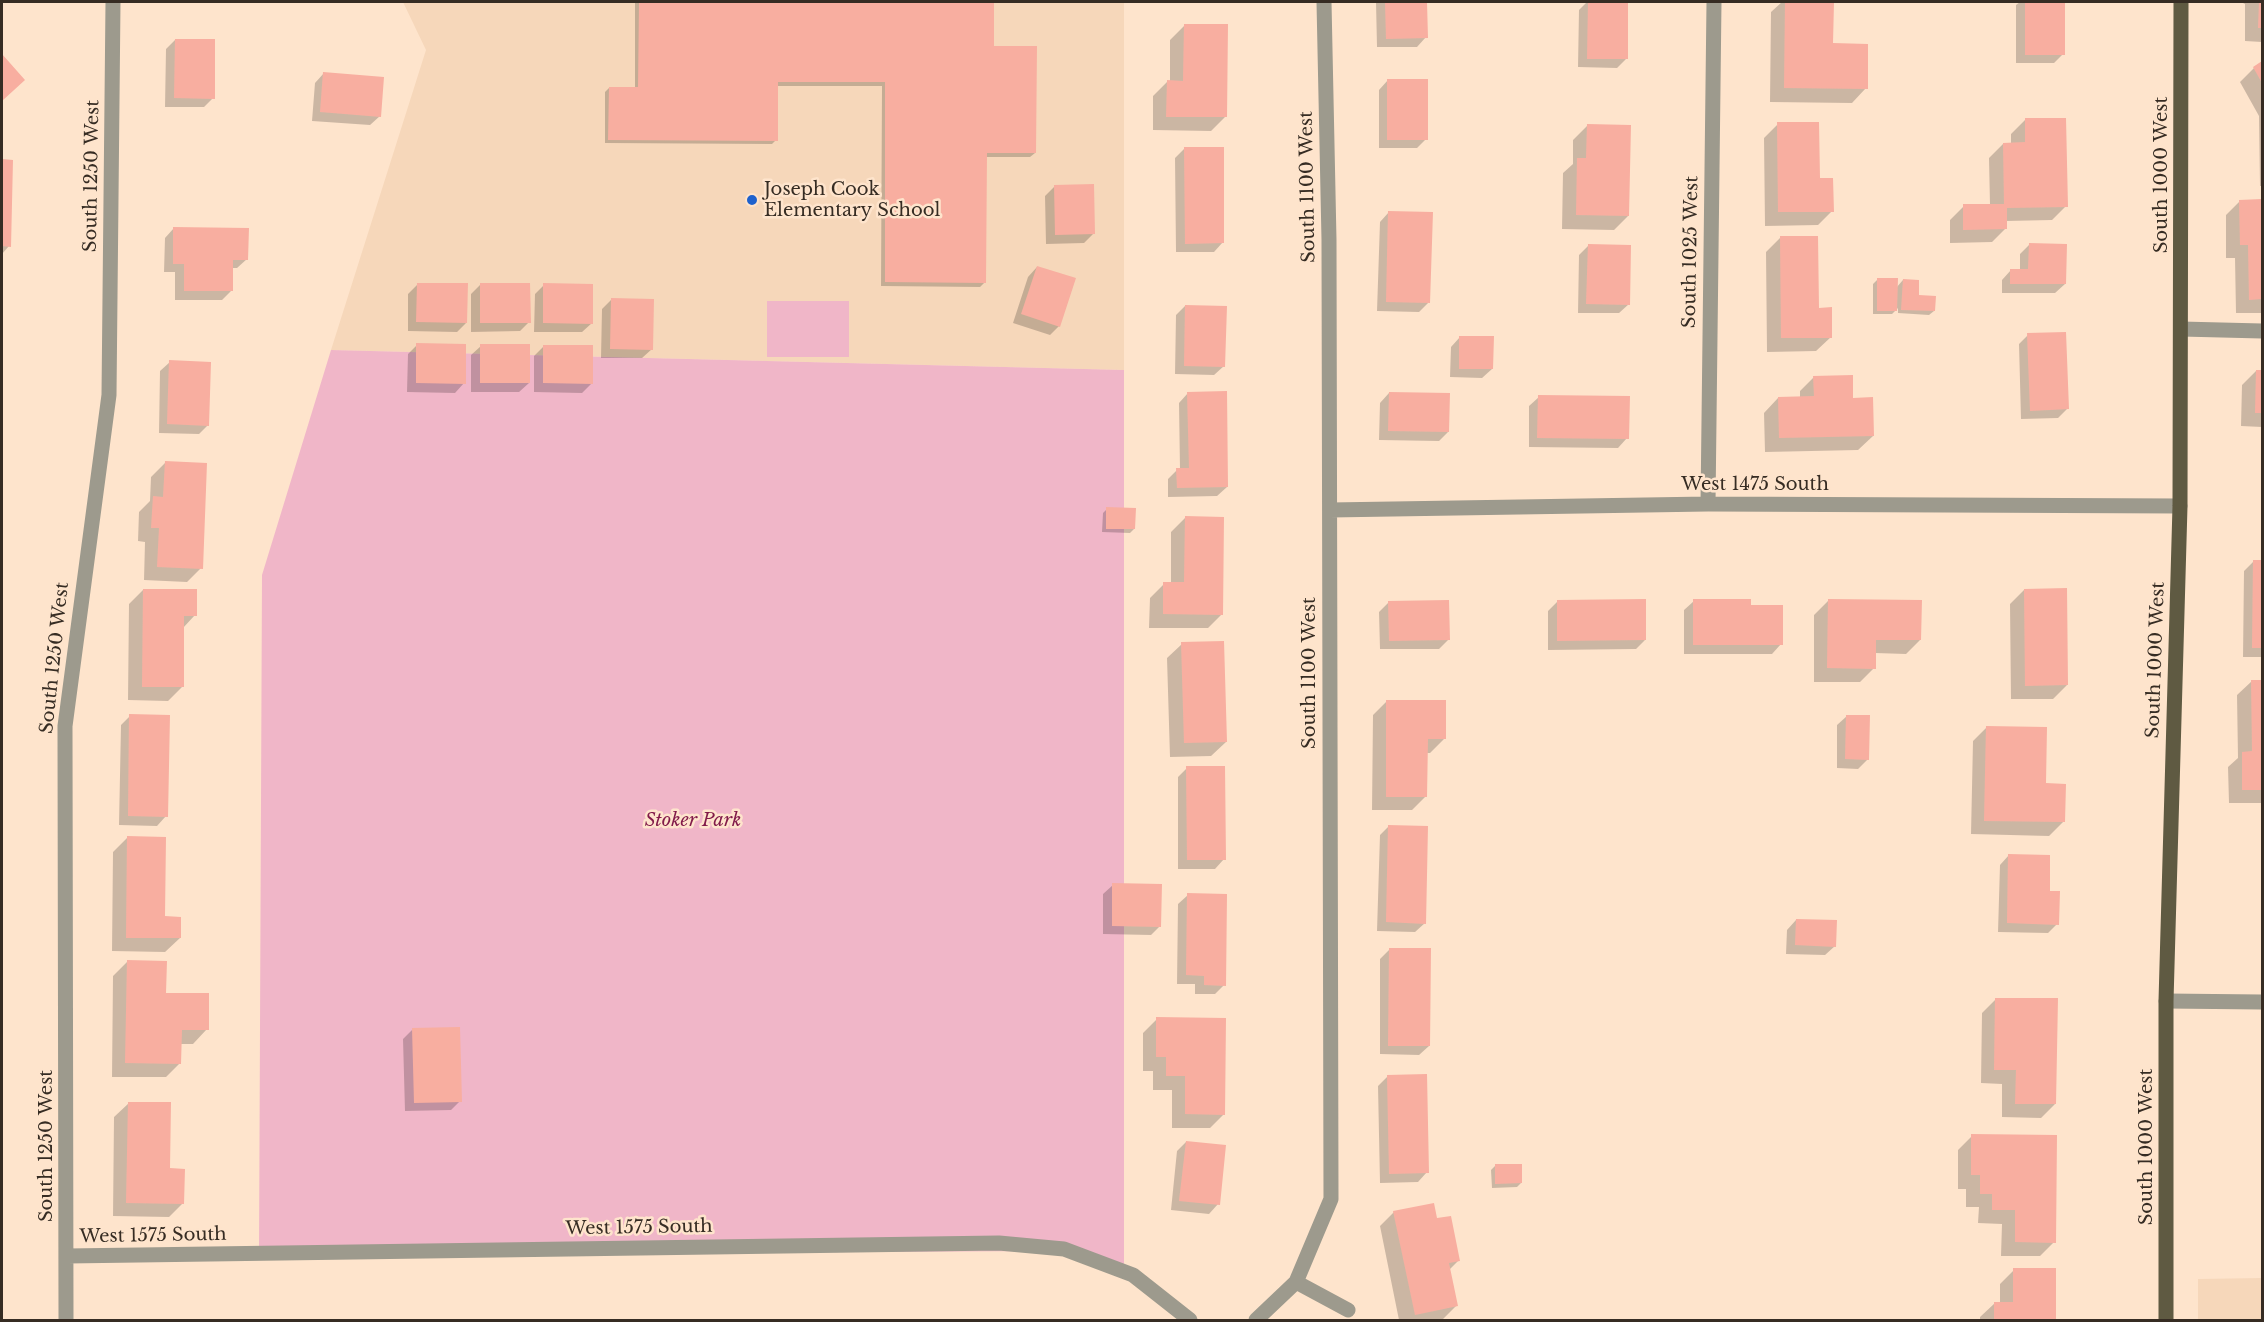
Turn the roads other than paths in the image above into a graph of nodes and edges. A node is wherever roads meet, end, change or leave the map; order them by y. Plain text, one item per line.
1 (113, 2) edge
2 (1324, 2) edge
3 (1714, 2) edge
4 (2181, 2) edge
5 (2181, 329) junction
6 (2262, 331) edge
7 (1707, 504) junction
8 (2180, 506) junction
9 (1330, 510) junction
10 (2166, 1001) junction
11 (2262, 1002) edge
12 (67, 1256) junction
13 (1296, 1282) junction
14 (1348, 1310) dead end
15 (66, 1320) edge
16 (1190, 1320) edge
17 (1256, 1320) edge
18 (2166, 1320) edge

1 - 12 street, South 1250 West
2 - 9 street, South 1100 West
3 - 7 street, South 1025 West
4 - 5 main road, South 1000 West
5 - 6 street
5 - 8 main road, South 1000 West
7 - 8 street, West 1475 South
7 - 9 street, West 1475 South
8 - 10 main road, South 1000 West
9 - 13 street, South 1100 West
10 - 11 street
10 - 18 main road, South 1000 West
12 - 15 street, South 1250 West
12 - 16 street, West 1575 South
13 - 14 street
13 - 17 street, South 1100 West

